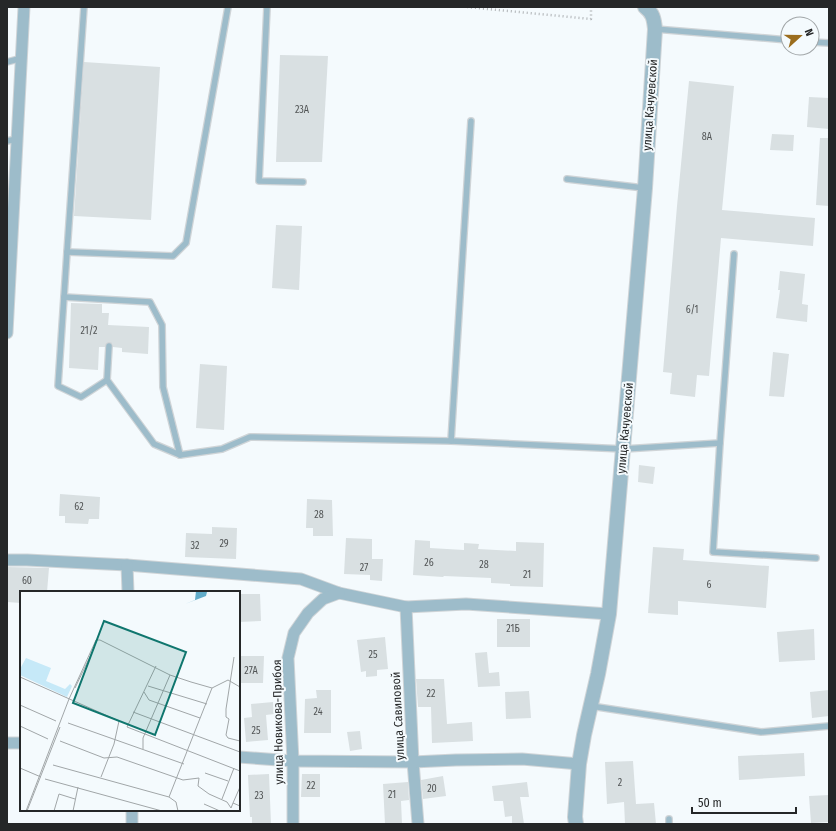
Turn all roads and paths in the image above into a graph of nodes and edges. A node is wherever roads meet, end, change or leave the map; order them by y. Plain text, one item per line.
1 (24, 7) edge
2 (84, 7) edge
3 (228, 7) edge
4 (267, 7) edge
5 (467, 7) edge
6 (591, 7) edge
7 (649, 8) edge
8 (655, 29) junction
9 (780, 39) edge
10 (22, 58) junction
11 (7, 62) edge
12 (471, 121) dead end
13 (12, 140) edge
14 (567, 179) dead end
15 (303, 182) dead end
16 (644, 188) junction
17 (10, 219) edge
18 (67, 252) junction
19 (734, 254) dead end
20 (64, 297) junction
21 (8, 299) edge
22 (7, 333) edge
23 (109, 346) dead end
24 (108, 380) junction
25 (451, 441) junction
26 (720, 443) junction
27 (624, 449) junction
28 (180, 454) junction
29 (816, 558) dead end
30 (7, 560) edge
31 (127, 565) junction
32 (128, 591) edge
33 (339, 593) junction
34 (406, 607) junction
35 (609, 614) junction
36 (591, 706) junction
37 (829, 726) edge
38 (7, 743) edge
39 (20, 743) edge
40 (240, 757) edge
41 (293, 761) junction
42 (413, 762) junction
43 (579, 764) junction
44 (132, 811) edge
45 (132, 824) edge
46 (293, 824) edge
47 (418, 824) edge
48 (576, 824) edge

1 - 10 street
2 - 18 lane
3 - 18 lane
4 - 15 lane
5 - 6 path
7 - 8 street, улица Качуевской
8 - 9 lane
8 - 16 street, улица Качуевской
10 - 11 lane
10 - 13 street
12 - 25 lane
13 - 17 street
14 - 16 lane
16 - 27 street, улица Качуевской
17 - 21 street
18 - 20 lane
19 - 26 lane
20 - 24 lane
20 - 28 lane
21 - 22 street
23 - 24 lane
24 - 28 lane
25 - 27 lane
25 - 28 lane
26 - 27 lane
26 - 29 lane
27 - 35 street, улица Качуевской
30 - 31 street
31 - 32 street
31 - 33 street
33 - 34 street
33 - 41 street, улица Новикова-Прибоя
34 - 35 street
34 - 42 street, улица Савиловой
35 - 36 street, улица Качуевской
36 - 37 lane
36 - 43 street, улица Качуевской
38 - 39 street
40 - 41 street
41 - 42 street
41 - 46 street, улица Новикова-Прибоя
42 - 43 street
42 - 47 street, улица Савиловой
43 - 48 street, улица Качуевской
44 - 45 street

